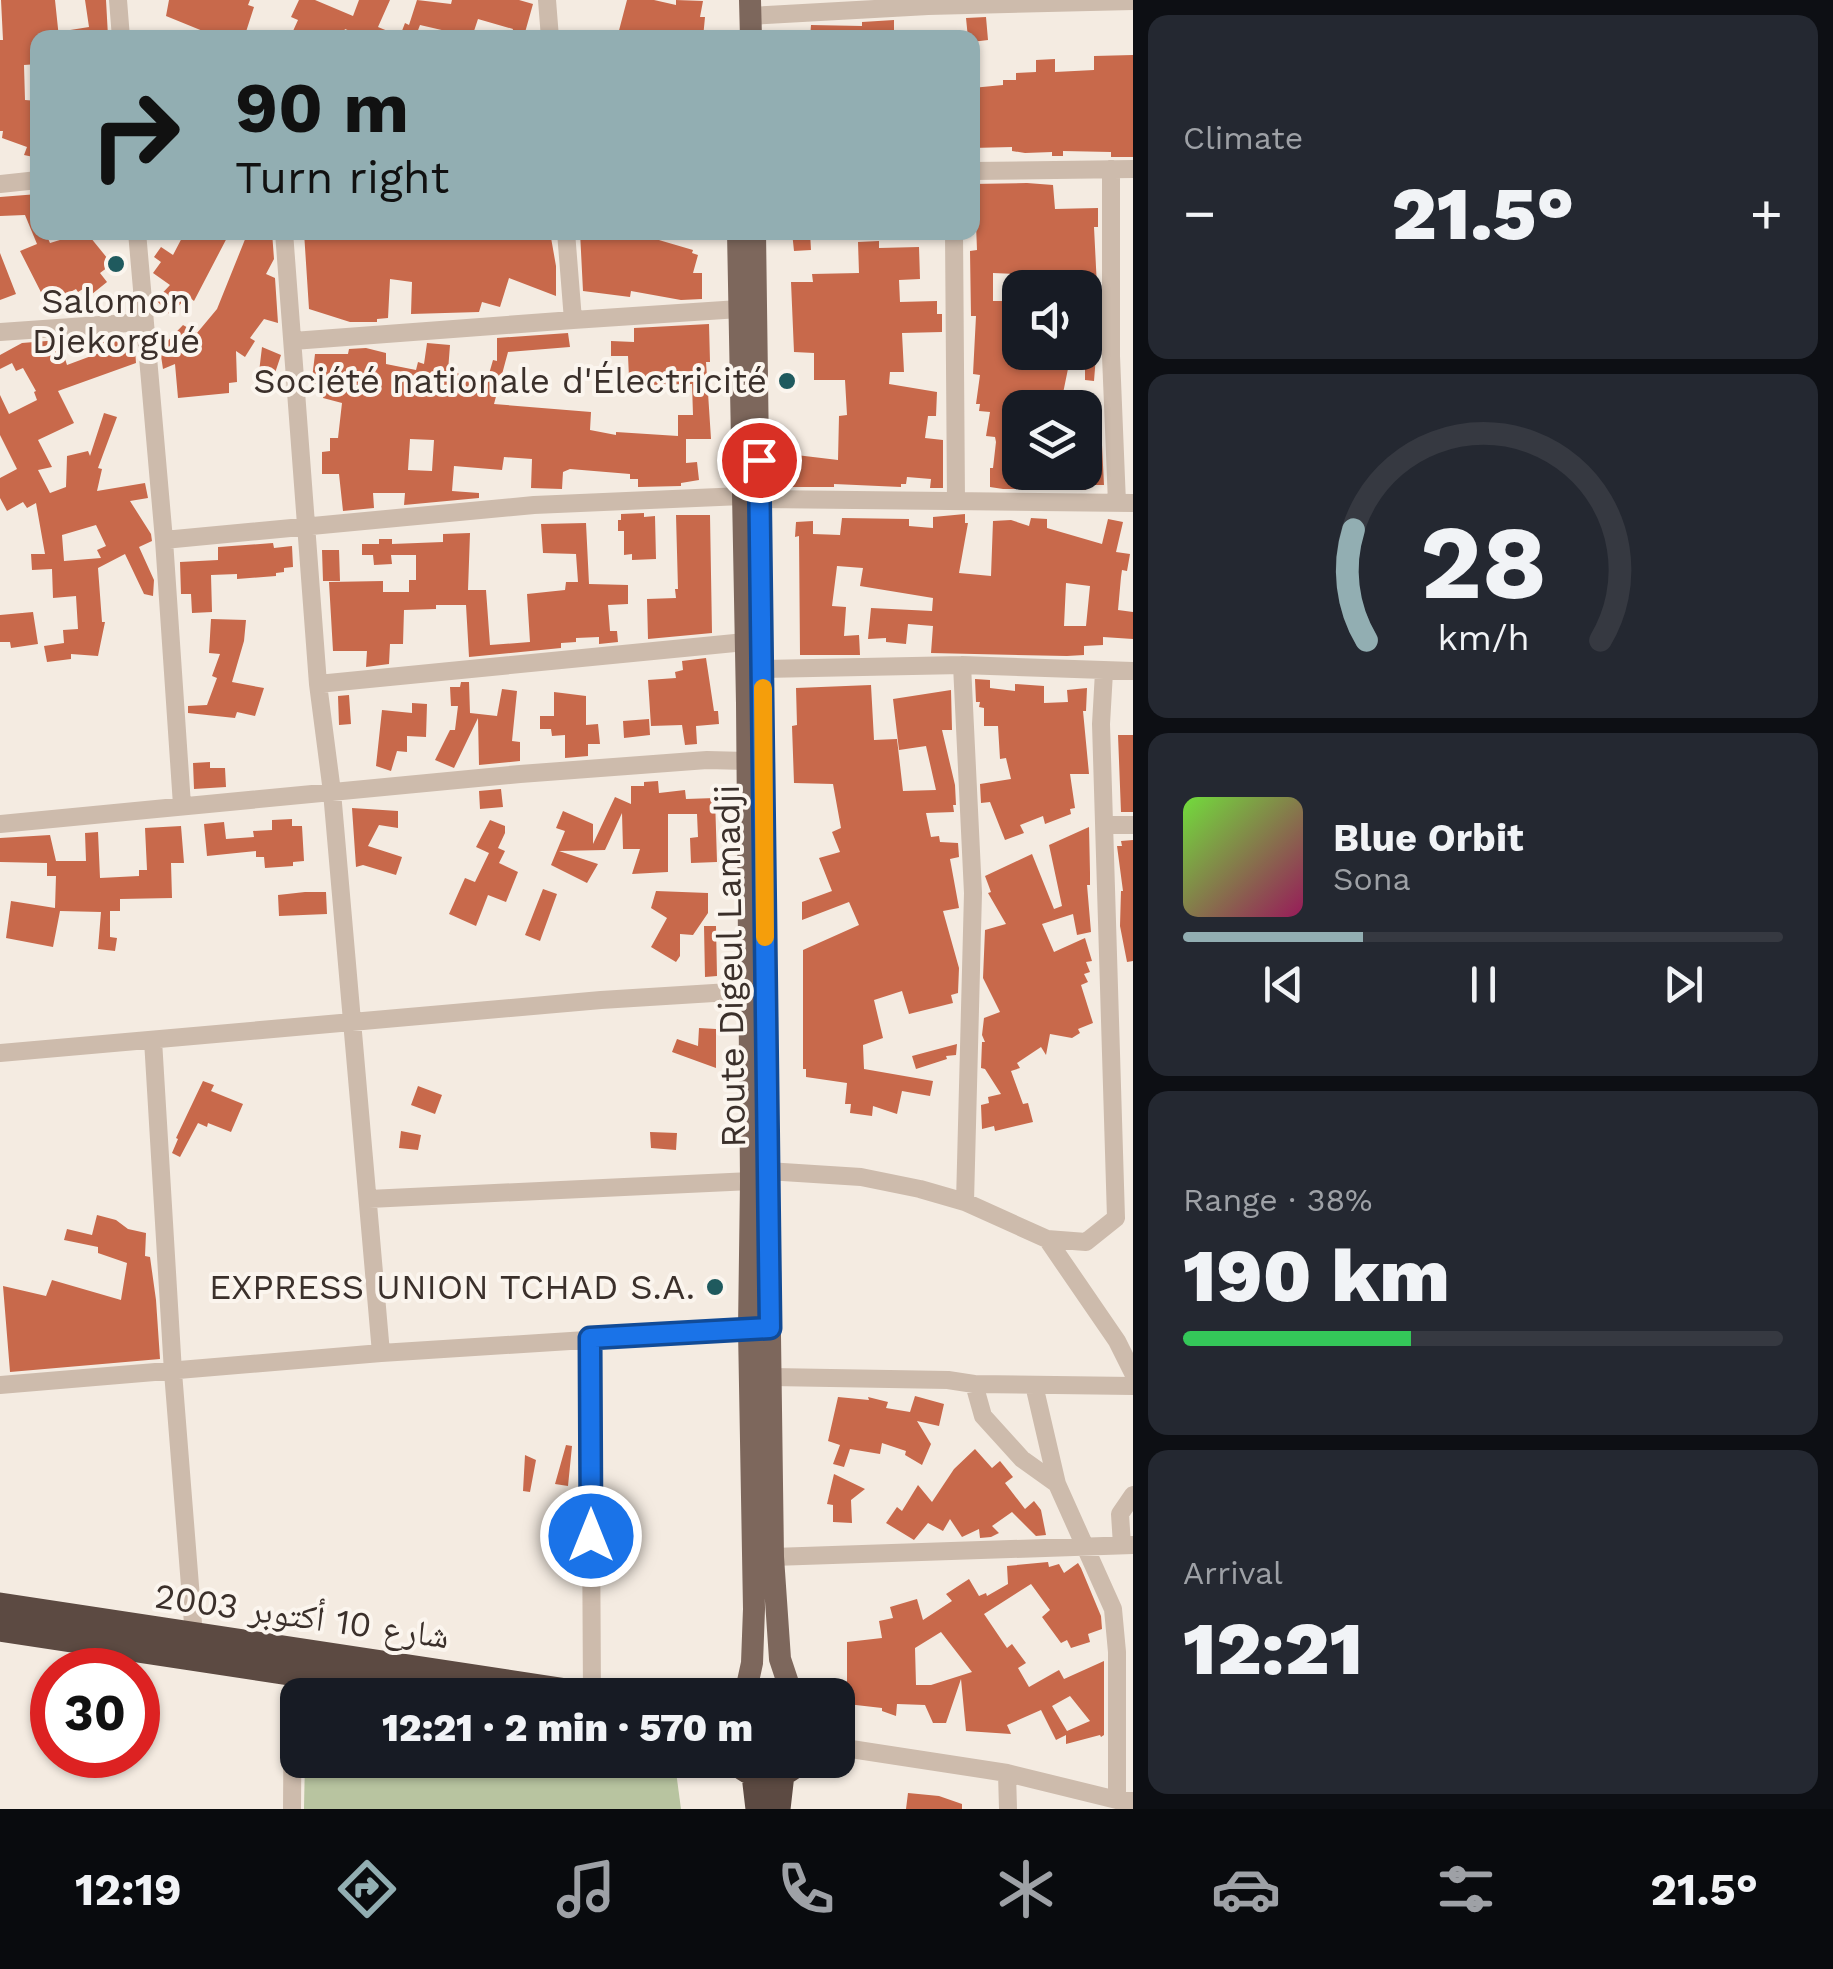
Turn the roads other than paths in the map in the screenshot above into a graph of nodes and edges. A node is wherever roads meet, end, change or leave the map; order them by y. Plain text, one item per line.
1 (118, 0) edge
2 (547, 0) edge
3 (1090, 1) edge
4 (1133, 1) edge
5 (928, 3) edge
6 (747, 13) edge
7 (120, 30) edge
8 (549, 30) edge
9 (1111, 169) junction
10 (1133, 169) edge
11 (980, 171) edge
12 (30, 181) edge
13 (0, 184) edge
14 (137, 240) edge
15 (285, 240) edge
16 (567, 240) edge
17 (738, 240) edge
18 (755, 240) edge
19 (954, 240) edge
20 (739, 310) junction
21 (574, 320) junction
22 (142, 322) junction
23 (0, 332) edge
24 (293, 342) junction
25 (751, 497) junction
26 (956, 500) junction
27 (1125, 502) edge
28 (306, 528) junction
29 (164, 540) junction
30 (745, 642) junction
31 (962, 665) junction
32 (763, 669) junction
33 (1133, 671) edge
34 (1104, 672) junction
35 (318, 684) junction
36 (747, 761) junction
37 (332, 792) junction
38 (182, 805) junction
39 (0, 824) edge
40 (1106, 825) junction
41 (1133, 825) edge
42 (757, 991) junction
43 (352, 1021) junction
44 (153, 1040) junction
45 (0, 1053) edge
46 (759, 1176) junction
47 (369, 1198) junction
48 (965, 1202) junction
49 (1124, 1221) edge
50 (1047, 1239) junction
51 (759, 1329) junction
52 (590, 1338) junction
53 (380, 1353) junction
54 (173, 1372) junction
55 (1133, 1373) edge
56 (772, 1377) junction
57 (974, 1384) junction
58 (1034, 1384) junction
59 (0, 1385) edge
60 (1133, 1386) edge
61 (1058, 1484) junction
62 (1133, 1495) edge
63 (1086, 1545) junction
64 (1128, 1545) edge
65 (774, 1557) junction
66 (0, 1604) edge
67 (0, 1630) edge
68 (194, 1636) junction
69 (293, 1672) junction
70 (330, 1678) edge
71 (478, 1678) edge
72 (593, 1678) edge
73 (749, 1678) edge
74 (786, 1678) edge
75 (855, 1749) edge
76 (1007, 1773) junction
77 (748, 1778) edge
78 (788, 1778) edge
79 (1125, 1800) edge
80 (292, 1809) edge
81 (758, 1809) edge
82 (778, 1809) edge
83 (1008, 1809) edge

1 - 7 street
2 - 8 street
3 - 4 street
3 - 5 street
5 - 6 street
9 - 10 street
9 - 11 street
9 - 27 street
12 - 13 street
14 - 22 street
15 - 24 street
16 - 21 street
17 - 20 main road
18 - 25 main road, Route Digeul Lamadji
19 - 26 street
20 - 21 street
20 - 25 main road
21 - 24 street
22 - 23 street
22 - 29 street
24 - 28 street
25 - 26 street
25 - 28 street
25 - 30 main road
25 - 32 main road, Route Digeul Lamadji
26 - 27 street
28 - 29 street
28 - 35 street
29 - 38 street
30 - 35 street
30 - 36 main road
31 - 32 street
31 - 34 street
31 - 48 street
32 - 42 main road, Route Digeul Lamadji
33 - 34 street
34 - 40 street
35 - 37 street
36 - 37 street
36 - 42 main road
37 - 38 street
37 - 43 street
38 - 39 street
40 - 41 street
40 - 49 street
42 - 43 street
42 - 46 main road, Route Digeul Lamadji
43 - 44 street
43 - 47 street
44 - 45 street
44 - 54 street
46 - 47 street
46 - 48 street
46 - 51 main road, Route Digeul Lamadji
47 - 53 street
48 - 50 street
49 - 50 street
50 - 55 street
51 - 52 street
51 - 56 main road, Route Digeul Lamadji
51 - 73 main road
52 - 53 street
52 - 72 street
53 - 54 street
54 - 59 street
54 - 68 street
56 - 57 street
56 - 65 main road, Route Digeul Lamadji
57 - 58 street
57 - 61 street
58 - 60 street
58 - 61 street
61 - 63 street
62 - 64 street
63 - 64 street
63 - 65 street
63 - 79 street
65 - 74 main road, Route Digeul Lamadji
66 - 68 highway, شارع 10 أكتوبر 2003
67 - 69 highway, شارع 10 أكتوبر 2003
68 - 71 highway, شارع 10 أكتوبر 2003
69 - 70 highway, شارع 10 أكتوبر 2003
69 - 80 street
75 - 76 street
76 - 79 street
76 - 83 street
77 - 81 highway
78 - 82 highway

